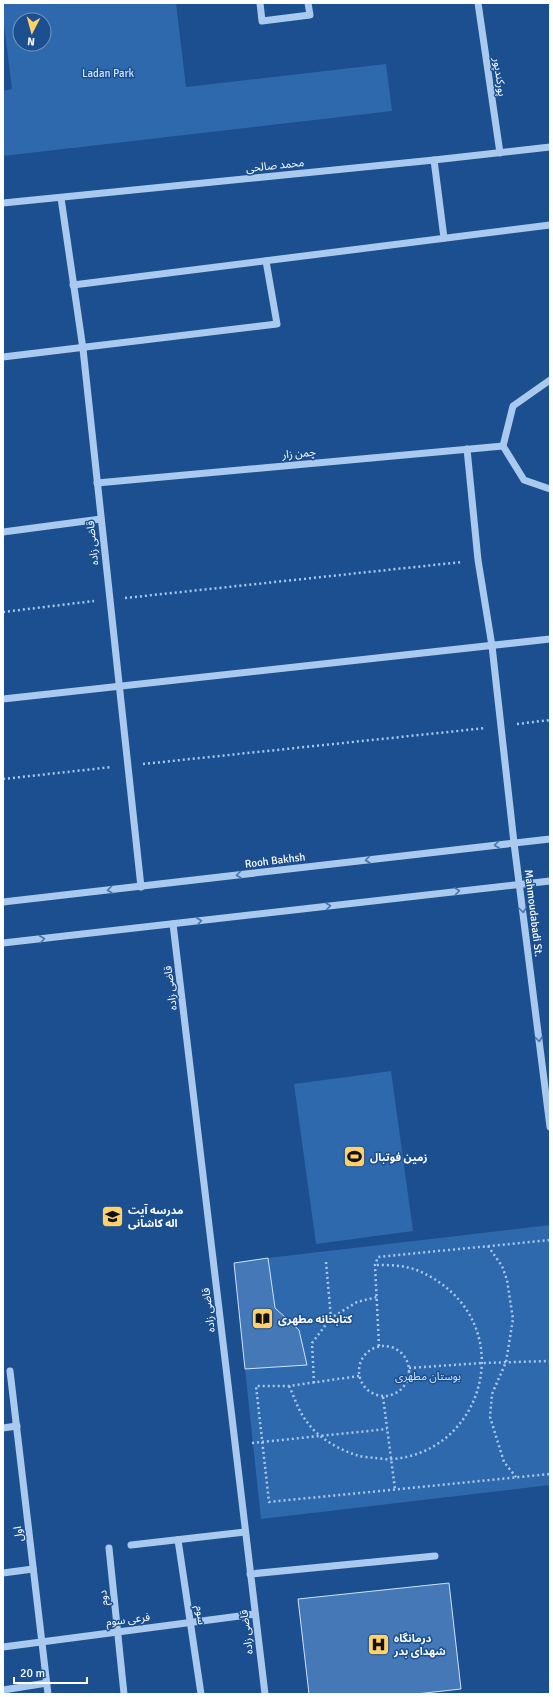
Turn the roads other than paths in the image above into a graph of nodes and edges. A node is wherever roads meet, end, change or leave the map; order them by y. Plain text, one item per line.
1 (260, 3) edge
2 (308, 3) edge
3 (478, 3) edge
4 (550, 147) edge
5 (500, 154) junction
6 (434, 160) junction
7 (61, 198) junction
8 (3, 203) edge
9 (550, 225) edge
10 (444, 238) junction
11 (266, 260) junction
12 (73, 285) junction
13 (83, 349) junction
14 (3, 357) edge
15 (550, 380) edge
16 (503, 446) junction
17 (467, 449) junction
18 (97, 483) junction
19 (550, 489) edge
20 (101, 519) junction
21 (3, 532) edge
22 (550, 639) edge
23 (492, 646) junction
24 (119, 687) junction
25 (3, 699) edge
26 (550, 839) edge
27 (514, 843) junction
28 (550, 881) edge
29 (519, 884) junction
30 (141, 887) junction
31 (3, 902) edge
32 (174, 924) junction
33 (3, 943) edge
34 (550, 1127) edge
35 (10, 1371) dead end
36 (17, 1426) junction
37 (3, 1428) edge
38 (245, 1532) junction
39 (178, 1540) junction
40 (131, 1545) dead end
41 (108, 1548) dead end
42 (436, 1556) dead end
43 (33, 1569) junction
44 (3, 1573) edge
45 (250, 1574) junction
46 (255, 1614) junction
47 (191, 1622) junction
48 (117, 1632) junction
49 (42, 1641) junction
50 (3, 1647) edge
51 (47, 1683) junction
52 (3, 1690) edge
53 (48, 1694) edge
54 (124, 1694) edge
55 (201, 1694) edge
56 (264, 1694) edge

1 - 2 street
3 - 5 street, پورکندپور
4 - 5 street, محمد صالحی
5 - 6 street, محمد صالحی
6 - 7 street, محمد صالحی
6 - 10 street
7 - 8 street, محمد صالحی
7 - 12 street, قاضی زاده
9 - 10 street
10 - 11 street
11 - 12 street
11 - 13 street
12 - 13 street, قاضی زاده
13 - 14 street
13 - 18 street, قاضی زاده
15 - 16 street
16 - 17 street, چمن زار
16 - 19 street
17 - 18 street, چمن زار
17 - 23 street, Mahmoudabadi St.
18 - 20 street, قاضی زاده
20 - 21 street
20 - 24 street, قاضی زاده
22 - 23 street
23 - 24 street
23 - 27 street, Mahmoudabadi St.
24 - 25 street
24 - 30 street, قاضی زاده
26 - 27 street, Rooh Bakhsh
27 - 29 street, Mahmoudabadi St.
27 -> 30 street, Rooh Bakhsh
28 - 29 street
32 -> 29 street
29 -> 34 street, Mahmoudabadi St.
30 -> 31 street, Rooh Bakhsh
33 -> 32 street
32 - 38 street, قاضی زاده
35 - 36 street, اول
36 - 37 street
36 - 43 street, اول
38 - 39 street
38 - 45 street, قاضی زاده
39 - 40 street
39 - 47 street, سوم
41 - 48 street, دوم
42 - 45 street
43 - 44 street
43 - 49 street, اول
45 - 46 street, قاضی زاده
46 - 47 street, فرعی سوم
46 - 56 street, قاضی زاده
47 - 48 street, فرعی سوم
47 - 55 street, سوم
48 - 49 street, فرعی سوم
48 - 54 street, دوم
49 - 50 street, فرعی سوم
49 - 51 street, اول
51 - 52 street
51 - 53 street, اول

